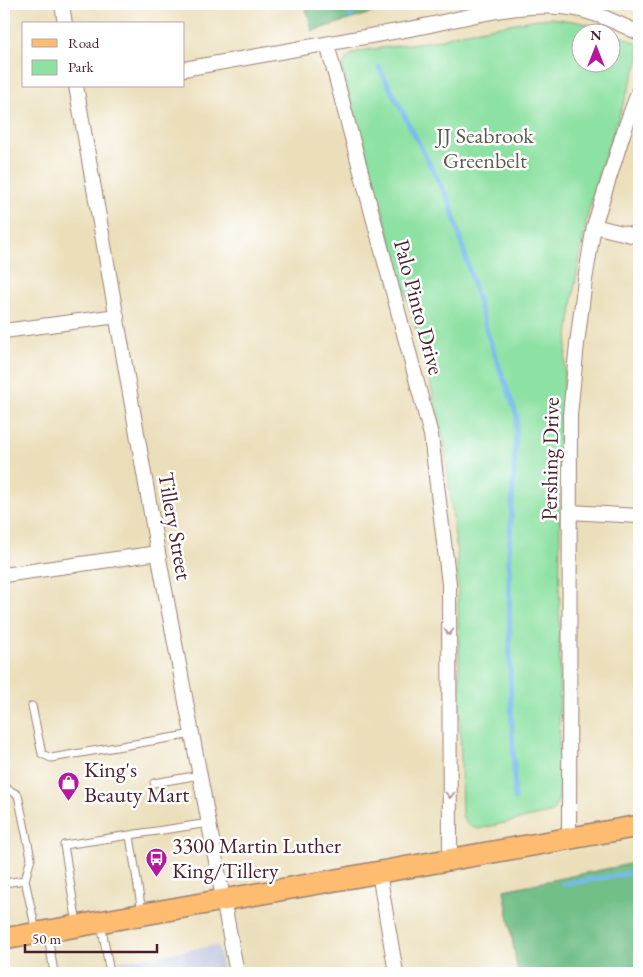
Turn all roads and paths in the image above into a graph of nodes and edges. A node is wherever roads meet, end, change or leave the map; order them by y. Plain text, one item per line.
1 (62, 4) edge
2 (493, 4) edge
3 (573, 6) edge
4 (472, 17) junction
5 (65, 22) edge
6 (639, 33) edge
7 (327, 44) junction
8 (185, 70) edge
9 (80, 88) edge
10 (639, 90) edge
11 (594, 226) junction
12 (639, 236) edge
13 (117, 316) junction
14 (4, 331) edge
15 (570, 512) junction
16 (639, 516) edge
17 (158, 552) junction
18 (4, 575) edge
19 (32, 706) dead end
20 (193, 734) junction
21 (200, 775) junction
22 (154, 782) dead end
23 (4, 787) edge
24 (209, 823) junction
25 (639, 826) edge
26 (130, 836) junction
27 (569, 838) junction
28 (450, 860) junction
29 (379, 873) junction
30 (25, 880) junction
31 (4, 883) edge
32 (223, 901) junction
33 (142, 915) junction
34 (101, 923) junction
35 (78, 926) junction
36 (42, 933) junction
37 (4, 939) edge
38 (54, 973) edge
39 (110, 973) edge
40 (236, 973) edge
41 (396, 973) edge

1 - 5 street
2 - 4 street
3 - 4 street
3 - 6 street
4 - 7 street
7 - 8 street
7 -> 28 street, Palo Pinto Drive
9 - 13 street, Tillery Street
10 - 11 street, Pershing Drive
11 - 12 street
11 - 15 street, Pershing Drive
13 - 14 street
13 - 17 street, Tillery Street
15 - 16 street
15 - 27 street, Pershing Drive
17 - 18 street
17 - 20 street, Tillery Street
19 - 20 lane
20 - 21 street, Tillery Street
21 - 22 lane
21 - 24 street, Tillery Street
23 - 30 lane
24 - 26 lane
24 - 32 street, Tillery Street
25 - 27 main road
26 - 33 lane
26 - 35 lane
27 - 28 main road
28 - 29 main road
29 - 32 main road
29 - 41 street
30 - 31 lane
30 - 36 lane
32 - 33 main road
32 - 40 street, Tillery Street
33 - 34 main road
34 - 35 main road
34 - 39 lane
35 - 36 main road
36 - 37 main road
36 - 38 lane

